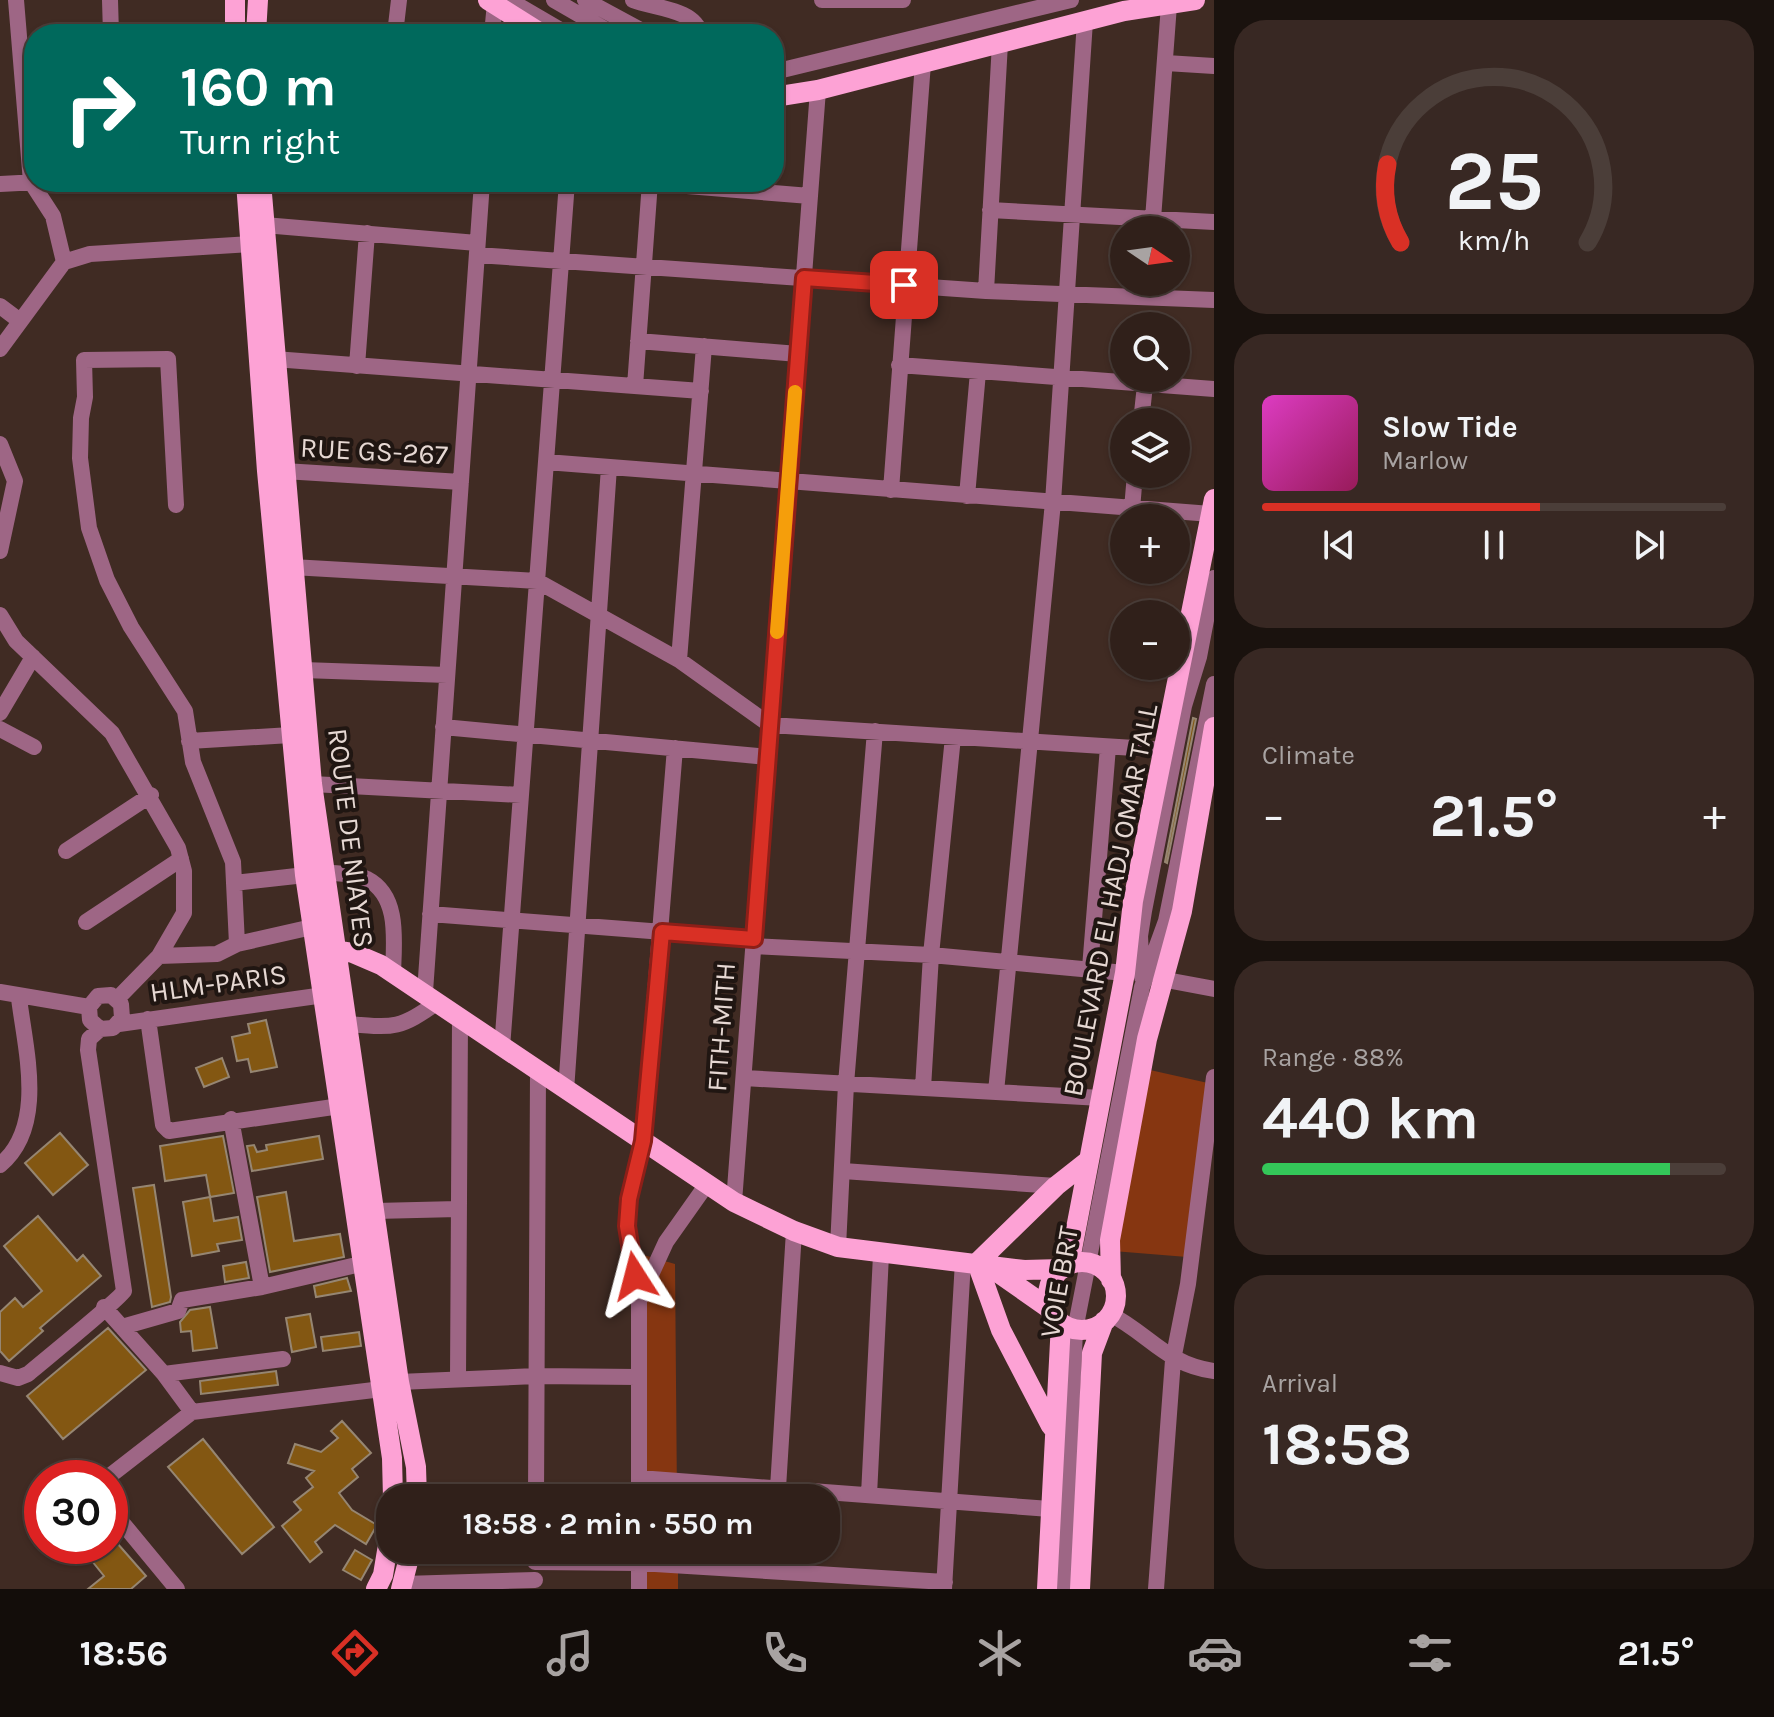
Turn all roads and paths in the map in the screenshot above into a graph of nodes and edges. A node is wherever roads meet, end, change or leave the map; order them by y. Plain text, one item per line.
1 (16, 0) edge
2 (110, 0) edge
3 (235, 0) edge
4 (258, 0) edge
5 (399, 0) edge
6 (554, 0) edge
7 (585, 0) edge
8 (633, 0) edge
9 (822, 0) edge
10 (903, 0) edge
11 (1071, 0) edge
12 (1195, 0) edge
13 (497, 1) edge
14 (1161, 2) edge
15 (1085, 21) junction
16 (111, 24) edge
17 (235, 24) edge
18 (257, 24) edge
19 (396, 24) edge
20 (494, 24) edge
21 (528, 24) edge
22 (546, 24) edge
23 (596, 24) edge
24 (629, 24) edge
25 (695, 24) edge
26 (1000, 43) junction
27 (923, 63) junction
28 (1166, 63) junction
29 (1214, 66) edge
30 (784, 70) edge
31 (24, 81) edge
32 (818, 90) junction
33 (784, 95) edge
34 (24, 183) edge
35 (0, 184) edge
36 (40, 192) edge
37 (247, 192) edge
38 (262, 192) edge
39 (481, 192) edge
40 (566, 192) edge
41 (649, 192) edge
42 (764, 192) edge
43 (810, 196) junction
44 (990, 210) junction
45 (1073, 214) junction
46 (1110, 216) edge
47 (1153, 216) edge
48 (1190, 221) edge
49 (1214, 222) edge
50 (264, 225) junction
51 (367, 233) junction
52 (251, 244) junction
53 (477, 249) junction
54 (561, 261) junction
55 (64, 262) junction
56 (643, 267) junction
57 (804, 278) junction
58 (904, 285) junction
59 (986, 291) junction
60 (1067, 294) junction
61 (1214, 300) edge
62 (0, 306) edge
63 (20, 321) junction
64 (638, 341) junction
65 (704, 346) junction
66 (0, 349) edge
67 (798, 354) junction
68 (274, 359) junction
69 (899, 365) junction
70 (357, 366) junction
71 (978, 372) junction
72 (468, 374) junction
73 (1062, 378) junction
74 (552, 380) junction
75 (1110, 382) edge
76 (635, 386) junction
77 (1190, 388) edge
78 (1214, 389) edge
79 (701, 391) junction
80 (0, 444) edge
81 (546, 462) junction
82 (609, 467) junction
83 (284, 471) junction
84 (694, 474) junction
85 (788, 481) junction
86 (461, 482) junction
87 (891, 490) junction
88 (967, 496) junction
89 (1053, 502) junction
90 (176, 505) dead end
91 (1110, 507) edge
92 (1212, 507) edge
93 (1190, 508) edge
94 (0, 551) edge
95 (292, 567) junction
96 (454, 577) junction
97 (1214, 578) edge
98 (537, 581) junction
99 (0, 615) edge
100 (600, 616) junction
101 (33, 657) junction
102 (679, 660) junction
103 (303, 670) junction
104 (447, 675) junction
105 (1214, 684) edge
106 (0, 713) edge
107 (770, 725) junction
108 (443, 727) junction
109 (1214, 727) edge
110 (0, 729) edge
111 (875, 731) junction
112 (291, 735) junction
113 (526, 735) junction
114 (953, 737) junction
115 (1030, 740) junction
116 (189, 741) junction
117 (590, 741) junction
118 (34, 747) dead end
119 (1108, 747) junction
120 (675, 748) junction
121 (1166, 750) junction
122 (768, 757) junction
123 (312, 784) junction
124 (439, 790) junction
125 (151, 795) junction
126 (521, 795) junction
127 (66, 851) dead end
128 (181, 859) junction
129 (314, 874) junction
130 (234, 883) junction
131 (430, 914) junction
132 (511, 921) junction
133 (86, 922) dead end
134 (576, 926) junction
135 (312, 927) junction
136 (662, 932) junction
137 (754, 943) junction
138 (237, 944) junction
139 (326, 948) junction
140 (857, 952) junction
141 (931, 955) junction
142 (159, 956) junction
143 (1008, 962) junction
144 (1090, 968) junction
145 (393, 973) junction
146 (1125, 973) junction
147 (1152, 983) junction
148 (1214, 989) edge
149 (0, 992) edge
150 (324, 995) junction
151 (431, 997) junction
152 (19, 998) junction
153 (117, 999) junction
154 (89, 1007) junction
155 (148, 1019) junction
156 (460, 1019) junction
157 (119, 1024) junction
158 (349, 1024) junction
159 (100, 1029) junction
160 (502, 1048) junction
161 (538, 1072) junction
162 (744, 1078) junction
163 (1214, 1078) edge
164 (846, 1084) junction
165 (923, 1088) junction
166 (566, 1091) junction
167 (996, 1092) junction
168 (1101, 1098) junction
169 (340, 1106) junction
170 (231, 1119) junction
171 (643, 1141) junction
172 (1089, 1160) junction
173 (0, 1165) edge
174 (843, 1171) junction
175 (707, 1184) junction
176 (1056, 1186) junction
177 (1206, 1199) edge
178 (734, 1202) junction
179 (458, 1209) junction
180 (375, 1211) junction
181 (794, 1231) junction
182 (838, 1247) junction
183 (881, 1255) junction
184 (365, 1263) junction
185 (975, 1263) junction
186 (1073, 1265) junction
187 (1111, 1280) junction
188 (262, 1287) junction
189 (639, 1301) junction
190 (104, 1307) junction
191 (1107, 1317) junction
192 (1062, 1321) junction
193 (122, 1327) junction
194 (283, 1359) dead end
195 (1173, 1360) junction
196 (1214, 1371) edge
197 (0, 1373) edge
198 (164, 1374) junction
199 (536, 1376) junction
200 (637, 1377) junction
201 (458, 1379) junction
202 (390, 1386) junction
203 (192, 1412) junction
204 (1053, 1431) junction
205 (128, 1462) edge
206 (639, 1478) junction
207 (393, 1484) edge
208 (417, 1484) edge
209 (536, 1484) edge
210 (639, 1484) edge
211 (722, 1484) edge
212 (778, 1484) edge
213 (840, 1493) edge
214 (869, 1495) junction
215 (949, 1501) junction
216 (1050, 1509) junction
217 (128, 1530) edge
218 (385, 1564) edge
219 (408, 1564) edge
220 (639, 1564) edge
221 (672, 1564) edge
222 (751, 1581) edge
223 (535, 1584) edge
224 (402, 1586) edge
225 (944, 1586) edge
226 (177, 1589) edge
227 (376, 1589) edge
228 (639, 1589) edge
229 (1047, 1589) edge
230 (1064, 1589) edge
231 (1080, 1589) edge
232 (1156, 1589) edge

1 - 31 street
2 - 16 street
3 - 17 main road
4 - 18 main road
5 - 19 street
6 - 23 street
7 - 24 street
8 - 25 street
9 - 10 street
11 - 30 street
12 - 14 main road
13 - 20 street
13 - 21 main road
13 - 22 street
14 - 15 main road
14 - 28 street
15 - 26 main road
15 - 45 street
26 - 27 main road
26 - 44 street
27 - 32 main road
27 - 58 street
28 - 29 street
28 - 47 street
32 - 33 main road
32 - 43 street, FITH-MITH
34 - 35 street
36 - 55 street
37 - 52 main road, ROUTE DE NIAYES
38 - 50 main road, ROUTE DE NIAYES
39 - 53 street
40 - 54 street
41 - 56 street
42 - 43 street
43 - 57 street, FITH-MITH
44 - 45 street
44 - 59 street
45 - 46 street
45 - 60 street
48 - 49 street
50 - 51 street
50 - 68 main road, ROUTE DE NIAYES
51 - 53 street
51 - 70 street
52 - 55 street
52 - 112 main road, ROUTE DE NIAYES
53 - 54 street
53 - 72 street
54 - 56 street
54 - 74 street
55 - 63 street
56 - 57 street
56 - 64 street
57 - 58 street
57 - 67 street, FITH-MITH
58 - 59 street
58 - 69 street
59 - 60 street
60 - 61 street
60 - 73 street
62 - 63 street
63 - 66 street
64 - 65 street
64 - 76 street
65 - 67 street
65 - 79 street
67 - 85 street, FITH-MITH
68 - 70 street
68 - 83 main road, ROUTE DE NIAYES
69 - 71 street
69 - 87 street
70 - 72 street
71 - 73 street
71 - 88 street
72 - 74 street
72 - 86 street
73 - 75 street
73 - 89 street
74 - 76 street
74 - 81 street
76 - 79 street
77 - 78 street
79 - 84 street
80 - 94 street
81 - 82 street
81 - 98 street
82 - 84 street
82 - 100 street
83 - 86 street, RUE GS-267
83 - 95 main road, ROUTE DE NIAYES
84 - 85 street
84 - 102 street
85 - 87 street
85 - 107 street, FITH-MITH
86 - 96 street
87 - 88 street
88 - 89 street
89 - 91 street
89 - 115 street
90 - 116 street
92 - 93 street
92 - 121 main road, BOULEVARD EL HADJ OMAR TALL
95 - 96 street
95 - 103 main road, ROUTE DE NIAYES
96 - 98 street
96 - 104 street
97 - 147 street, VOIE BRT
98 - 100 street
98 - 113 street
99 - 101 street
100 - 102 street
100 - 117 street
101 - 106 street
101 - 125 street
102 - 107 street
103 - 104 street
103 - 123 main road, ROUTE DE NIAYES
104 - 108 street
105 - 147 street, VOIE BRT
107 - 111 street
107 - 122 street, FITH-MITH
108 - 113 street
108 - 124 street
109 - 147 main road
110 - 118 street
111 - 114 street
111 - 140 street
112 - 116 street
112 - 129 main road, ROUTE DE NIAYES
113 - 117 street
113 - 126 street
114 - 115 street
114 - 141 street
115 - 119 street
115 - 143 street
116 - 130 street
117 - 120 street
117 - 134 street
119 - 121 street
119 - 144 street
120 - 122 street
120 - 136 street
121 - 146 main road, BOULEVARD EL HADJ OMAR TALL
122 - 137 street, FITH-MITH
123 - 124 street
123 - 129 main road, ROUTE DE NIAYES
124 - 126 street
124 - 131 street
125 - 127 street
125 - 128 street
126 - 132 street
128 - 133 street
128 - 142 street
129 - 130 street
129 - 135 main road, ROUTE DE NIAYES
129 - 139 main road, ROUTE DE NIAYES
129 - 145 street
130 - 138 street
131 - 132 street
131 - 151 street
132 - 134 street
132 - 160 street
134 - 136 street
134 - 166 street
135 - 138 street
135 - 139 main road, ROUTE DE NIAYES
136 - 137 street
136 - 171 street
137 - 140 street
137 - 162 street, FITH-MITH
138 - 142 street
139 - 145 main road
139 - 150 main road, ROUTE DE NIAYES
139 - 158 main road, ROUTE DE NIAYES
140 - 141 street
140 - 164 street
141 - 143 street
141 - 165 street
142 - 153 street
143 - 144 street
143 - 167 street
144 - 146 street
145 - 151 main road
146 - 168 main road, BOULEVARD EL HADJ OMAR TALL
147 - 148 street
147 - 186 street, VOIE BRT
147 - 187 main road
149 - 152 street
150 - 155 street, HLM-PARIS
150 - 169 main road, ROUTE DE NIAYES
151 - 156 main road
151 - 158 street
152 - 154 street
152 - 173 street
153 - 154 street
153 - 157 street
154 - 159 street
155 - 157 street, HLM-PARIS
155 - 170 street
156 - 160 main road
156 - 179 street
157 - 159 street
158 - 180 main road, ROUTE DE NIAYES
159 - 190 street
160 - 161 main road
161 - 166 main road
161 - 199 street
162 - 164 street
162 - 178 street, FITH-MITH
163 - 177 street
164 - 165 street
164 - 174 street
165 - 167 street
166 - 171 main road
167 - 168 street
168 - 172 main road, BOULEVARD EL HADJ OMAR TALL
169 - 170 street
169 - 184 main road, ROUTE DE NIAYES
170 - 188 street
171 - 175 main road
171 - 189 street
172 - 176 main road
172 - 186 main road, BOULEVARD EL HADJ OMAR TALL
174 - 176 street
174 - 182 street
175 - 178 main road
175 - 189 street
176 - 185 main road
177 - 195 street
178 - 181 main road
179 - 180 street
179 - 201 street
180 - 202 main road, ROUTE DE NIAYES
181 - 182 main road
181 - 212 street
182 - 183 main road
183 - 185 main road
183 - 214 street
184 - 188 street
184 - 202 main road, ROUTE DE NIAYES
185 - 186 main road
185 - 192 main road
185 - 204 main road
185 - 215 street
186 - 187 main road
186 - 192 street, VOIE BRT
186 - 192 main road, BOULEVARD EL HADJ OMAR TALL
187 - 191 main road
188 - 193 street
189 - 200 street
190 - 193 street
190 - 197 street
191 - 192 main road
191 - 195 street
191 - 231 main road
192 - 204 main road, BOULEVARD EL HADJ OMAR TALL
192 - 230 street, VOIE BRT
193 - 198 street
194 - 198 street
195 - 196 street
195 - 232 street
198 - 203 street
199 - 200 street
199 - 201 street
199 - 209 street
200 - 206 street
201 - 202 street
202 - 203 street
202 - 207 main road, ROUTE DE NIAYES
202 - 208 main road, ROUTE DE NIAYES
203 - 205 street
204 - 216 main road, BOULEVARD EL HADJ OMAR TALL
206 - 210 street
206 - 211 street
213 - 214 street
214 - 215 street
215 - 216 street
215 - 225 street
216 - 229 main road, BOULEVARD EL HADJ OMAR TALL
217 - 226 street
218 - 227 main road
219 - 224 main road
220 - 228 street
221 - 222 street
222 - 225 street
223 - 224 street

